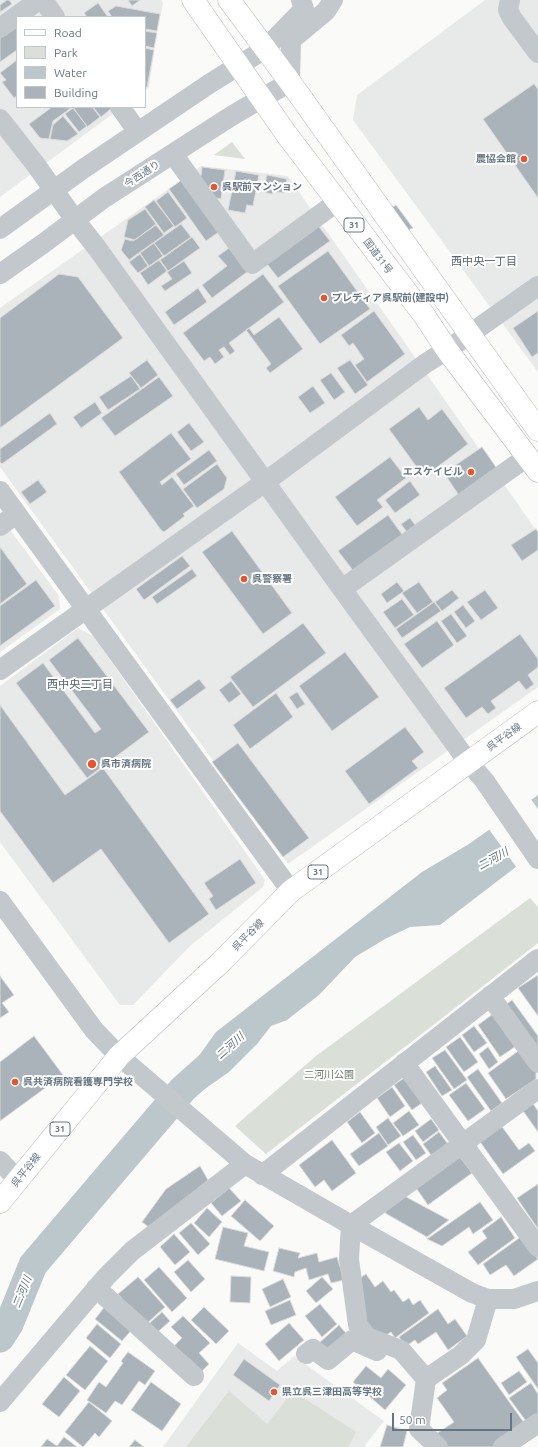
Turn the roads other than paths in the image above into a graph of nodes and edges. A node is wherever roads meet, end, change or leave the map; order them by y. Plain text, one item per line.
1 (39, 0) edge
2 (43, 0) edge
3 (193, 0) edge
4 (229, 0) edge
5 (301, 0) edge
6 (332, 0) edge
7 (511, 9) edge
8 (17, 16) edge
9 (54, 16) edge
10 (16, 17) edge
11 (0, 28) edge
12 (265, 49) junction
13 (538, 53) edge
14 (238, 66) junction
15 (290, 82) junction
16 (262, 99) junction
17 (121, 108) edge
18 (0, 119) edge
19 (138, 132) junction
20 (173, 154) junction
21 (53, 191) junction
22 (337, 202) junction
23 (74, 220) junction
24 (0, 229) edge
25 (0, 274) edge
26 (538, 286) edge
27 (469, 334) junction
28 (447, 350) junction
29 (538, 430) edge
30 (533, 464) edge
31 (264, 482) junction
32 (0, 491) edge
33 (16, 514) junction
34 (0, 526) edge
35 (342, 589) junction
36 (85, 609) junction
37 (0, 670) edge
38 (538, 712) edge
39 (469, 763) junction
40 (538, 859) edge
41 (291, 891) junction
42 (0, 901) edge
43 (538, 959) edge
44 (490, 996) junction
45 (127, 1063) junction
46 (404, 1063) junction
47 (538, 1063) edge
48 (538, 1089) edge
49 (463, 1144) junction
50 (0, 1161) edge
51 (245, 1164) junction
52 (262, 1175) junction
53 (18, 1180) junction
54 (0, 1202) edge
55 (351, 1225) junction
56 (538, 1247) edge
57 (96, 1288) junction
58 (538, 1291) edge
59 (488, 1298) junction
60 (306, 1354) dead end
61 (423, 1375) junction
62 (194, 1376) dead end
63 (0, 1402) edge
64 (538, 1423) edge
65 (438, 1447) edge
66 (503, 1447) edge

1 - 8 street
2 - 9 street
3 - 14 main road, 国道31号 / 31
4 - 12 main road
5 - 12 street
6 - 15 street
7 - 13 street
10 - 11 street
12 - 14 street
12 - 15 main road
14 - 16 main road, 国道31号 / 31
14 - 19 street
15 - 16 street, 今西通り
15 - 27 main road
16 - 20 street, 今西通り
16 - 22 main road, 国道31号 / 31
17 - 19 street
18 - 21 street
19 - 21 street
20 - 22 street
20 - 23 street, 今西通り
21 - 23 street
21 - 24 street
22 - 28 main road, 国道31号 / 31
23 - 25 street, 今西通り
23 - 31 street
26 - 27 street
27 - 28 street
27 - 29 main road
28 - 30 main road, 国道31号 / 31
28 - 31 street
30 - 35 street
31 - 35 street
31 - 36 street
32 - 33 street
33 - 34 street
33 - 36 street
35 - 39 street
36 - 37 street
36 - 41 street
38 - 39 main road, 呉平谷線 / 31
39 - 40 street
39 - 41 main road, 呉平谷線 / 31
41 - 45 main road, 呉平谷線 / 31
42 - 45 street
43 - 44 street
44 - 46 street
44 - 47 street
45 - 51 street
45 - 53 main road, 呉平谷線 / 31
46 - 49 street
46 - 52 street
48 - 49 street
49 - 55 street
49 - 56 street
50 - 53 street
51 - 52 street
51 - 57 street
52 - 55 street
53 - 54 main road, 呉平谷線 / 31
55 - 59 street
55 - 61 street
57 - 62 street
57 - 63 street
58 - 59 street
59 - 61 street
60 - 61 street
61 - 65 street
64 - 66 street

